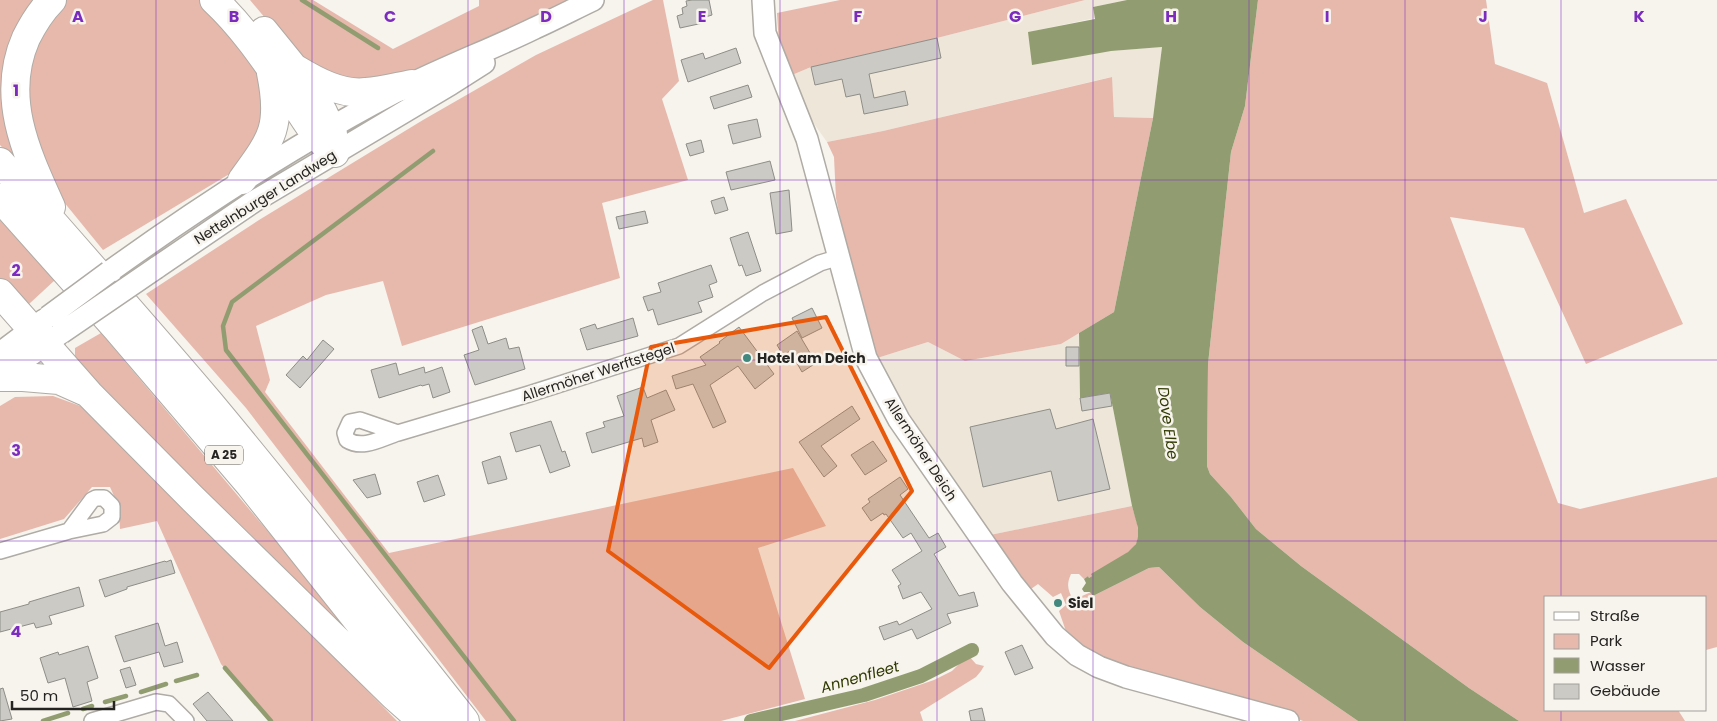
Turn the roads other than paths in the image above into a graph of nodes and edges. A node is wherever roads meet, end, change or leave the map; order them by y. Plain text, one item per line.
1 (52, 0) edge
2 (214, 0) edge
3 (235, 0) edge
4 (593, 0) edge
5 (763, 0) edge
6 (536, 28) junction
7 (283, 68) junction
8 (412, 84) junction
9 (328, 139) junction
10 (0, 162) edge
11 (242, 180) junction
12 (0, 198) edge
13 (61, 232) junction
14 (840, 257) junction
15 (0, 293) edge
16 (46, 331) junction
17 (0, 353) edge
18 (0, 377) edge
19 (89, 394) junction
20 (398, 433) dead end
21 (69, 531) dead end
22 (0, 551) edge
23 (92, 721) edge
24 (186, 721) edge
25 (422, 721) edge
26 (438, 721) edge
27 (465, 721) edge
28 (1288, 721) edge

1 - 13 highway
2 - 7 highway
3 - 7 highway
4 - 6 street, Nettelnburger Landweg
5 - 14 street, Allermöher Deich
6 - 8 street, Nettelnburger Landweg
6 - 9 street, Nettelnburger Landweg
7 - 8 highway
7 - 9 highway
7 - 11 highway
8 - 9 street, Nettelnburger Landweg
9 - 11 street, Nettelnburger Landweg
9 - 16 street, Nettelnburger Landweg, bridge
10 - 13 highway, A 25
11 - 16 street, Nettelnburger Landweg, bridge
12 - 26 highway, A 25
13 - 27 highway, A 25
14 - 20 street, Allermöher Werftstegel
14 - 28 street, Allermöher Deich
15 - 16 highway
16 - 17 street, Nettelnburger Landweg
16 - 18 street, Nettelnburger Landweg
16 - 19 highway
18 - 19 highway
19 - 25 highway
21 - 22 street
23 - 24 street

